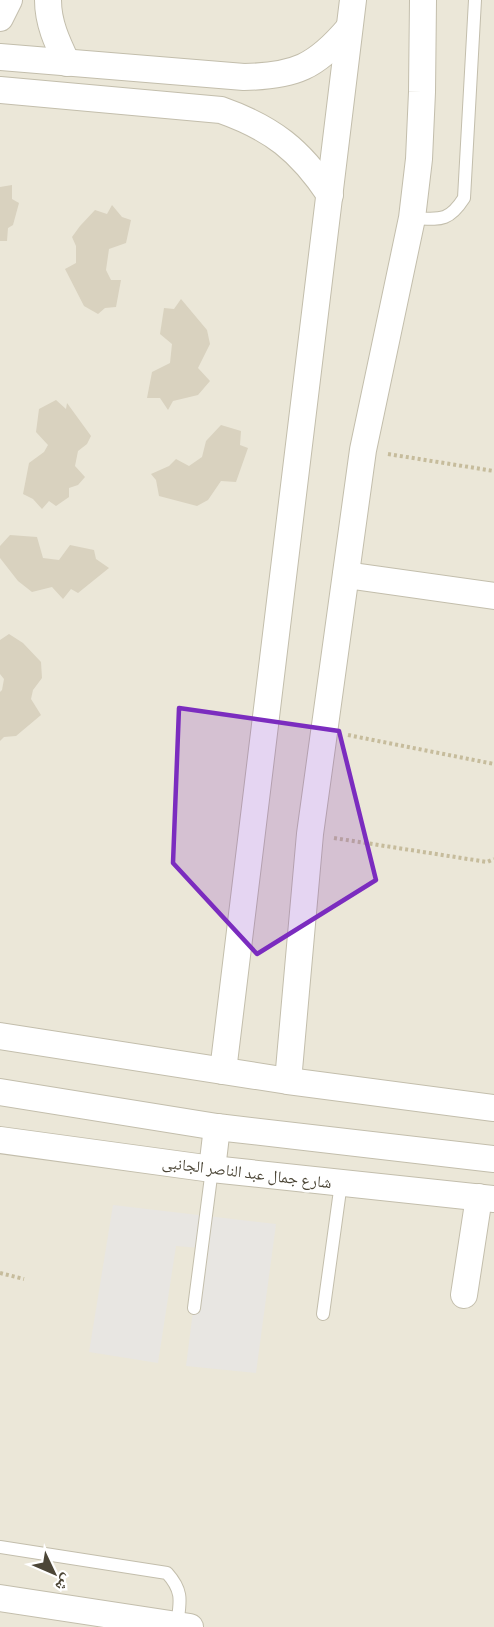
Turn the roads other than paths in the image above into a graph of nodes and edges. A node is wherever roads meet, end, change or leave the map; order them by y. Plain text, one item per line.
1 (9, 0) edge
2 (48, 0) edge
3 (352, 0) edge
4 (423, 0) edge
5 (476, 0) edge
6 (0, 18) edge
7 (349, 28) junction
8 (0, 57) edge
9 (67, 63) junction
10 (0, 90) edge
11 (330, 195) junction
12 (412, 218) junction
13 (346, 575) junction
14 (494, 596) edge
15 (0, 1036) edge
16 (223, 1071) junction
17 (288, 1081) junction
18 (0, 1092) edge
19 (494, 1108) edge
20 (217, 1126) junction
21 (0, 1140) edge
22 (494, 1159) edge
23 (212, 1169) junction
24 (341, 1183) junction
25 (490, 1195) edge
26 (464, 1295) dead end
27 (194, 1308) dead end
28 (323, 1314) dead end
29 (0, 1547) edge
30 (0, 1598) edge
31 (181, 1626) edge

1 - 6 street
2 - 9 street
3 - 7 street
4 - 12 street
5 - 12 lane
7 - 9 street
7 - 11 street
8 - 9 street
10 - 11 street
11 - 16 street
12 - 13 street
13 - 14 street
13 - 17 street
15 - 16 street
16 - 17 street
17 - 19 street
18 - 20 street
20 - 22 street
20 - 23 street
21 - 23 street, شارع جمال عبد الناصر الجانبى
23 - 24 street, شارع جمال عبد الناصر الجانبى
23 - 27 lane
24 - 25 street, شارع جمال عبد الناصر الجانبى
24 - 28 lane
25 - 26 street
29 - 31 lane
30 - 31 street

